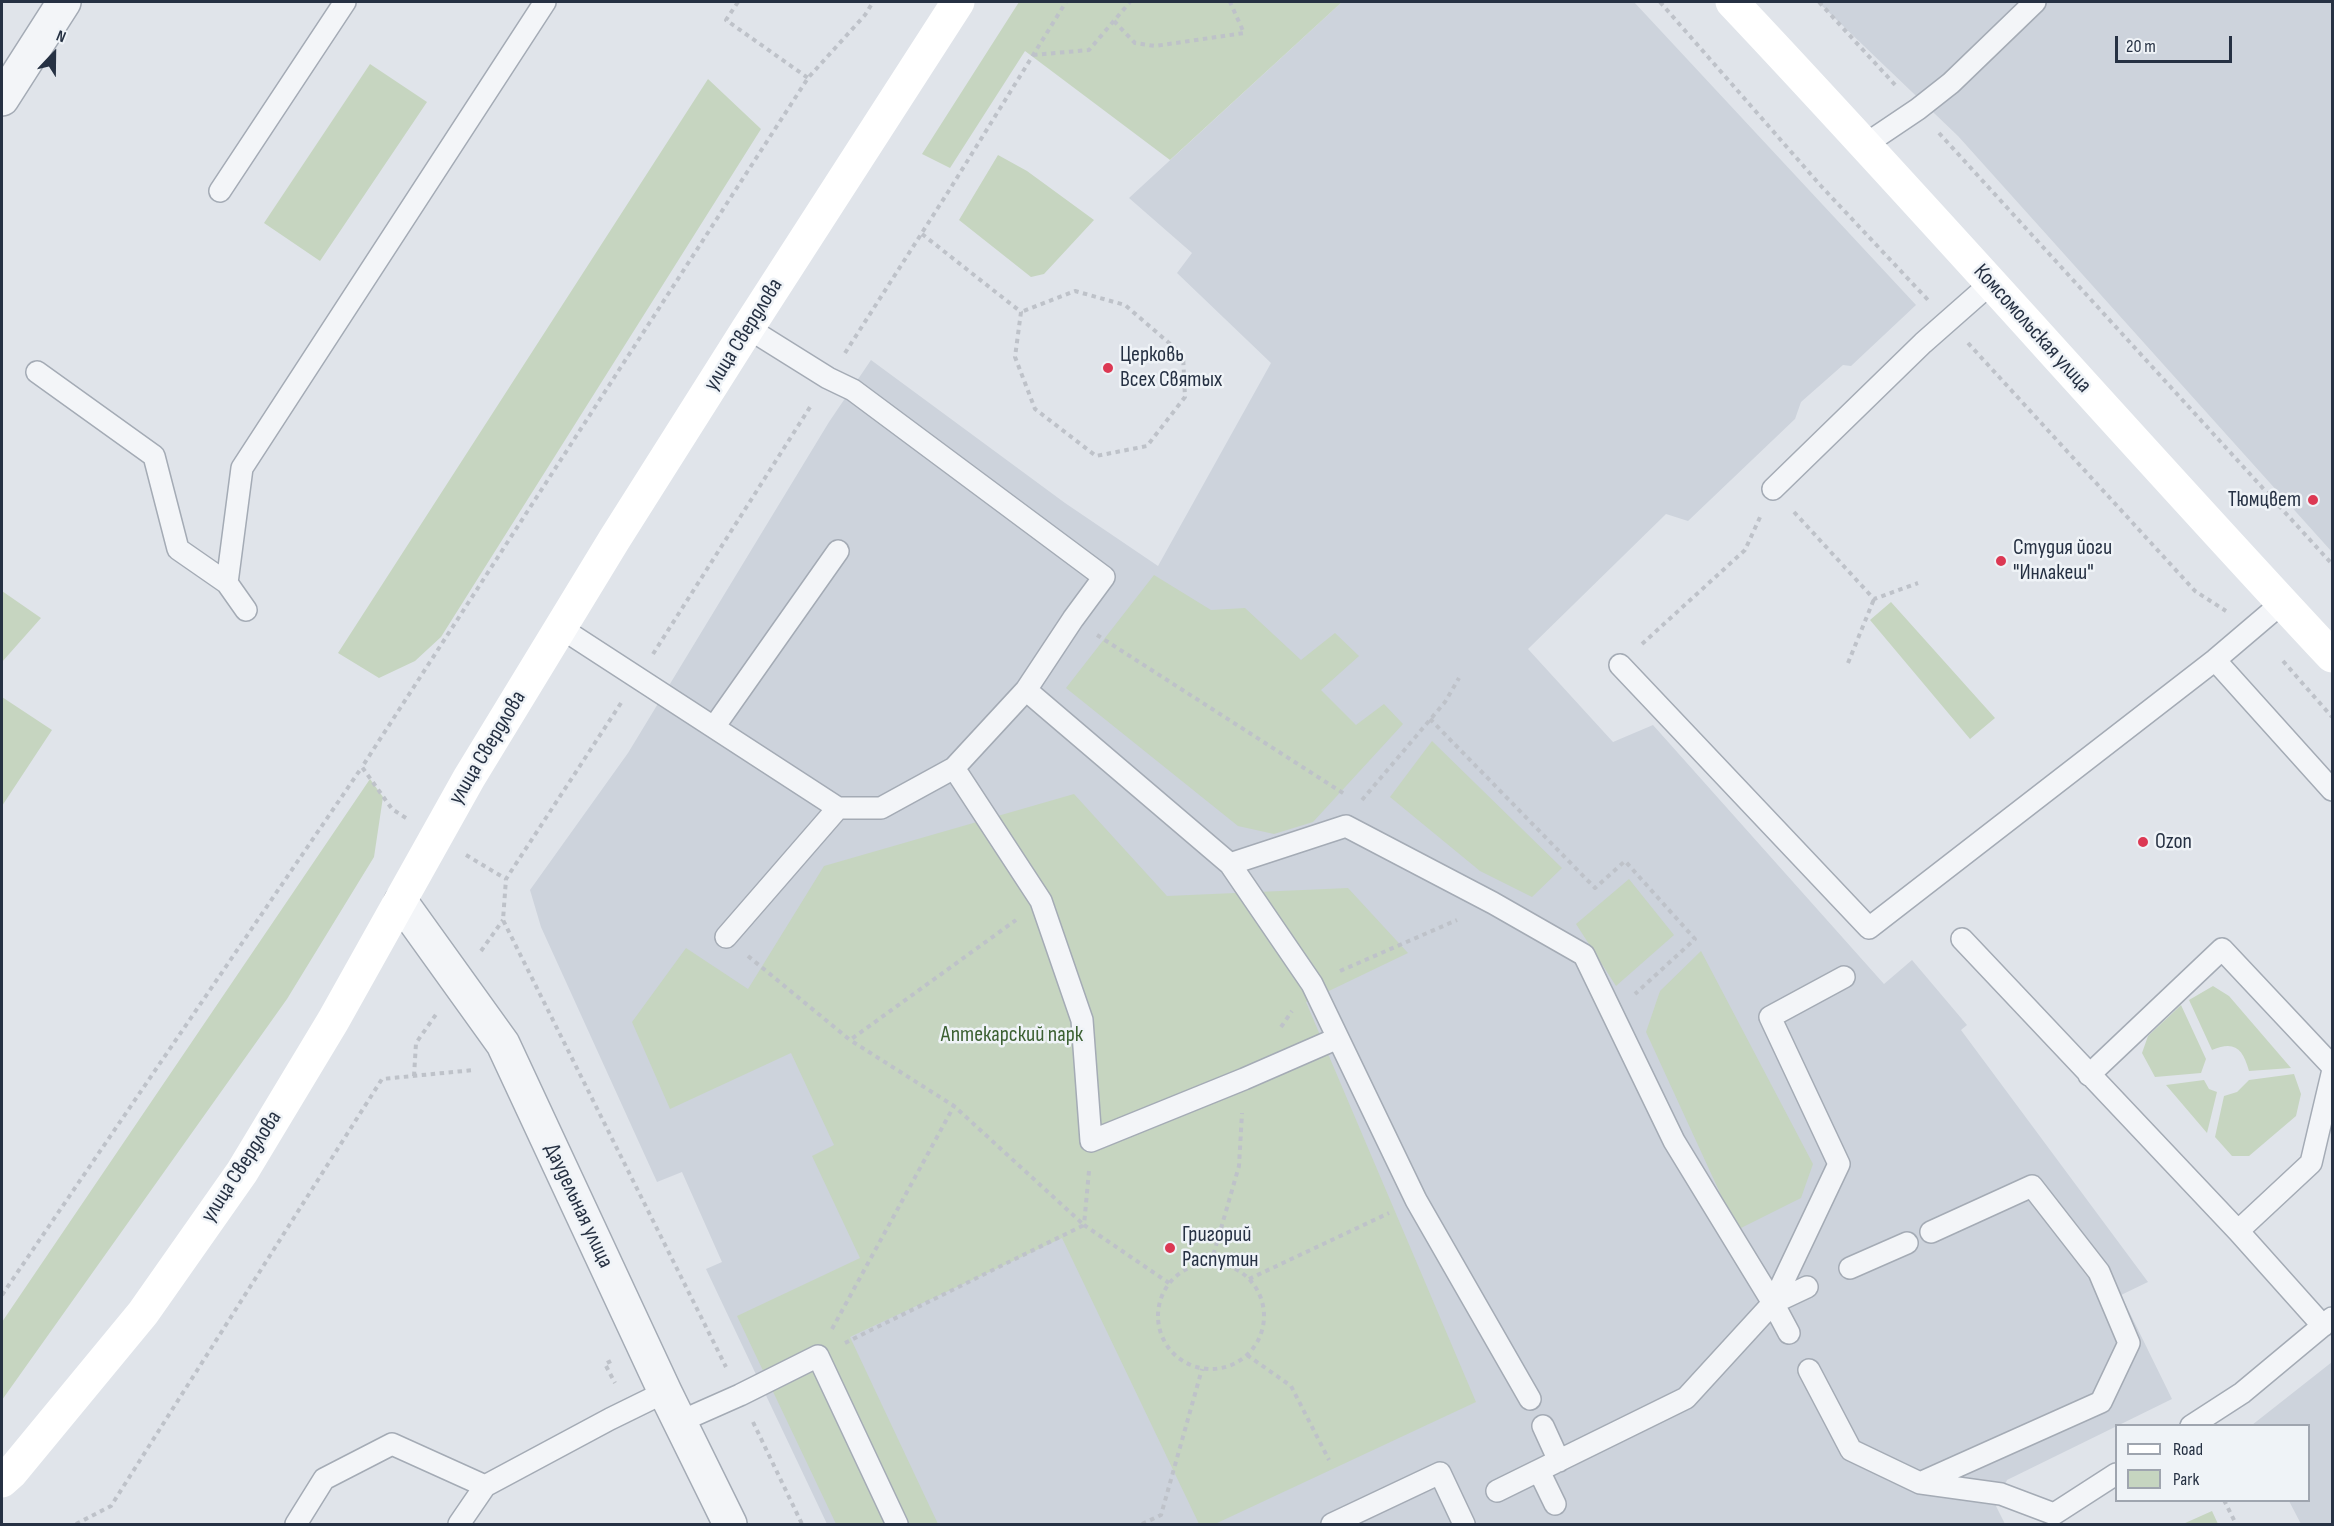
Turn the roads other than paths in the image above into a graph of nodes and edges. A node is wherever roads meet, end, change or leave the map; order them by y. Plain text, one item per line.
1 (64, 2) edge
2 (345, 2) edge
3 (545, 2) edge
4 (958, 2) edge
5 (1732, 2) edge
6 (2035, 2) edge
7 (2, 99) edge
8 (1866, 144) junction
9 (220, 191) dead end
10 (1990, 284) junction
11 (748, 328) junction
12 (37, 372) dead end
13 (1773, 489) road end
14 (838, 551) dead end
15 (227, 583) junction
16 (2282, 603) junction
17 (246, 610) dead end
18 (561, 628) junction
19 (2332, 656) edge
20 (2215, 660) junction
21 (1620, 665) road end
22 (1026, 690) junction
23 (714, 727) junction
24 (954, 768) junction
25 (2332, 790) edge
26 (838, 808) junction
27 (1230, 864) junction
28 (401, 902) junction
29 (726, 937) road end
30 (1962, 939) dead end
31 (1844, 977) dead end
32 (1338, 1038) junction
33 (2332, 1066) edge
34 (2332, 1074) edge
35 (2089, 1075) junction
36 (2238, 1231) junction
37 (1930, 1232) dead end
38 (1906, 1243) dead end
39 (1850, 1268) dead end
40 (1807, 1287) dead end
41 (1773, 1303) junction
42 (2328, 1322) edge
43 (1789, 1333) dead end
44 (1809, 1370) dead end
45 (664, 1392) junction
46 (1530, 1399) dead end
47 (679, 1422) junction
48 (2193, 1424) edge
49 (1543, 1426) dead end
50 (1559, 1461) junction
51 (1539, 1471) junction
52 (2115, 1475) edge
53 (2, 1481) edge
54 (1920, 1483) junction
55 (485, 1486) junction
56 (1497, 1491) dead end
57 (1555, 1504) dead end
58 (1465, 1513) edge
59 (2054, 1519) edge
60 (296, 1524) edge
61 (459, 1524) edge
62 (730, 1524) edge
63 (897, 1524) edge
64 (1332, 1524) edge

1 - 7 street
2 - 9 lane
3 - 15 lane
4 - 11 street, улица Свердлова
5 - 8 street, Комсомольская улица
6 - 8 lane
8 - 10 street, Комсомольская улица
10 - 13 lane
10 - 16 street, Комсомольская улица
11 - 18 street, улица Свердлова
11 - 22 lane
12 - 15 lane
14 - 23 lane
15 - 17 lane
16 - 19 street, Комсомольская улица
16 - 20 lane
18 - 23 lane
18 - 28 street, улица Свердлова
20 - 21 lane
20 - 25 lane
22 - 24 lane
22 - 27 lane
23 - 26 lane
24 - 26 lane
24 - 32 lane
26 - 29 lane
27 - 32 lane
27 - 41 lane
28 - 45 street, Даудельная улица
28 - 53 street, улица Свердлова
30 - 35 lane
31 - 41 lane
32 - 46 lane
33 - 35 lane
34 - 36 lane
35 - 36 lane
36 - 42 lane
37 - 54 lane
38 - 39 lane
40 - 41 lane
41 - 43 lane
41 - 50 lane
42 - 48 lane
44 - 54 lane
45 - 47 street, Даудельная улица
45 - 55 lane
47 - 62 street, Даудельная улица
47 - 63 lane
49 - 50 lane
50 - 51 lane
51 - 56 lane
51 - 57 lane
52 - 59 lane
54 - 59 lane
55 - 60 lane
55 - 61 lane
58 - 64 lane

